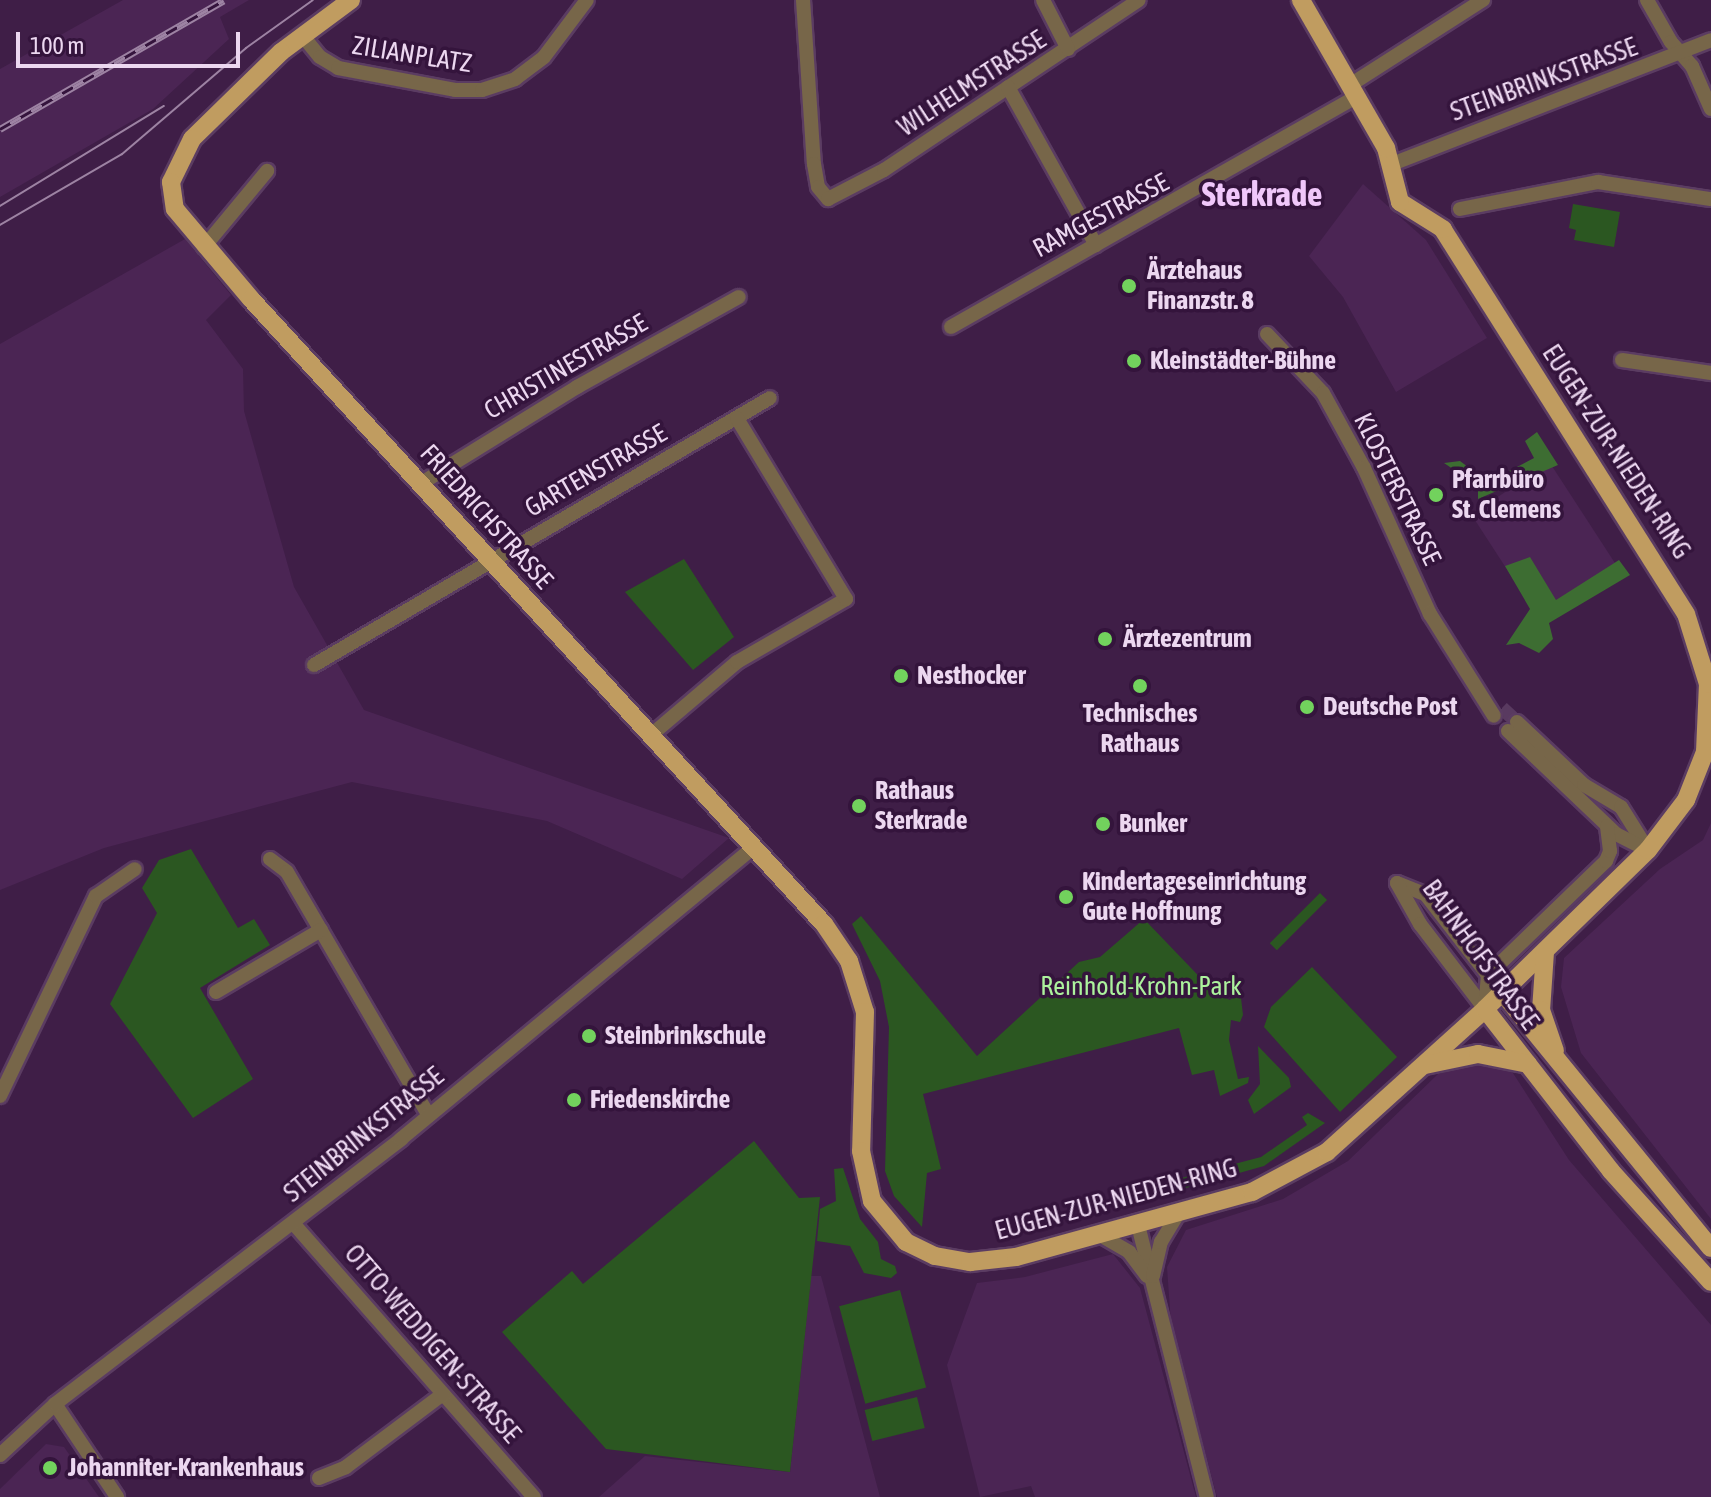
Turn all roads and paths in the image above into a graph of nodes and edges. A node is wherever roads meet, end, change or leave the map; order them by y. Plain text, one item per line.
1 (351, 0) edge
2 (587, 0) edge
3 (803, 0) edge
4 (1043, 0) edge
5 (1139, 0) edge
6 (1301, 0) edge
7 (1483, 0) edge
8 (1647, 0) edge
9 (302, 35) junction
10 (1711, 40) edge
11 (1068, 49) junction
12 (1683, 53) junction
13 (1008, 87) junction
14 (1353, 91) junction
15 (1711, 109) edge
16 (1392, 164) junction
17 (267, 171) dead end
18 (1711, 199) edge
19 (1460, 209) dead end
20 (1096, 245) junction
21 (204, 247) junction
22 (739, 297) dead end
23 (951, 327) dead end
24 (1267, 334) dead end
25 (1622, 360) dead end
26 (1711, 373) edge
27 (770, 398) dead end
28 (737, 418) junction
29 (420, 484) junction
30 (489, 559) junction
31 (314, 665) dead end
32 (1498, 712) tunnel mouth
33 (650, 736) junction
34 (1609, 833) junction
35 (754, 847) junction
36 (1648, 850) junction
37 (270, 859) dead end
38 (135, 869) dead end
39 (321, 930) junction
40 (1545, 952) junction
41 (1488, 975) junction
42 (216, 992) dead end
43 (1502, 992) junction
44 (1485, 1009) junction
45 (1528, 1064) junction
46 (1561, 1065) junction
47 (1417, 1066) junction
48 (0, 1096) edge
49 (429, 1116) junction
50 (1178, 1214) junction
51 (293, 1223) junction
52 (1138, 1225) junction
53 (1100, 1235) junction
54 (1711, 1248) edge
55 (1711, 1282) edge
56 (1152, 1284) junction
57 (443, 1394) junction
58 (55, 1404) junction
59 (0, 1455) edge
60 (319, 1478) dead end
61 (117, 1497) edge
62 (534, 1497) edge
63 (1207, 1497) edge

1 - 9 main road
2 - 9 street, ZILIANPLATZ
3 - 13 street, WILHELMSTRASSE
4 - 11 street
5 - 11 street, WILHELMSTRASSE
6 - 14 main road, EUGEN-ZUR-NIEDEN-RING
7 - 14 street, RAMGESTRASSE
8 - 12 street
9 - 21 main road, FRIEDRICHSTRASSE
10 - 12 street, STEINBRINKSTRASSE
11 - 13 street, WILHELMSTRASSE
12 - 15 street
12 - 16 street, STEINBRINKSTRASSE
13 - 20 street
14 - 16 main road, EUGEN-ZUR-NIEDEN-RING
14 - 20 street, RAMGESTRASSE
16 - 36 main road, EUGEN-ZUR-NIEDEN-RING
17 - 21 street
18 - 19 street
20 - 23 street, RAMGESTRASSE
21 - 29 main road, FRIEDRICHSTRASSE
22 - 29 street, CHRISTINESTRASSE
24 - 32 street, KLOSTERSTRASSE
25 - 26 street
27 - 28 street, GARTENSTRASSE
28 - 30 street, GARTENSTRASSE
28 - 33 street
29 - 30 main road, FRIEDRICHSTRASSE
30 - 31 street, GARTENSTRASSE
30 - 33 main road, FRIEDRICHSTRASSE
33 - 35 main road, FRIEDRICHSTRASSE
34 - 36 street
34 - 36 street
34 - 41 street
35 - 49 street, STEINBRINKSTRASSE
35 - 53 main road, EUGEN-ZUR-NIEDEN-RING
36 - 40 main road, EUGEN-ZUR-NIEDEN-RING
37 - 39 street
38 - 48 street
39 - 42 street
39 - 49 street
40 - 43 main road, EUGEN-ZUR-NIEDEN-RING
40 - 46 main road
41 - 43 street, BAHNHOFSTRASSE
41 - 44 street
41 - 44 street, BAHNHOFSTRASSE
43 - 44 main road, EUGEN-ZUR-NIEDEN-RING
43 - 46 main road, BAHNHOFSTRASSE
44 - 45 main road, BAHNHOFSTRASSE
44 - 47 main road, EUGEN-ZUR-NIEDEN-RING
45 - 47 main road
45 - 55 main road, BAHNHOFSTRASSE
46 - 54 main road, BAHNHOFSTRASSE
47 - 50 main road, EUGEN-ZUR-NIEDEN-RING
49 - 51 street, STEINBRINKSTRASSE
50 - 52 main road, EUGEN-ZUR-NIEDEN-RING
50 - 56 street
51 - 57 street, OTTO-WEDDIGEN-STRASSE
51 - 58 street, STEINBRINKSTRASSE
52 - 53 main road, EUGEN-ZUR-NIEDEN-RING
52 - 56 street
53 - 56 street
56 - 63 street
57 - 60 street
57 - 62 street, OTTO-WEDDIGEN-STRASSE
58 - 59 street, STEINBRINKSTRASSE
58 - 61 street

